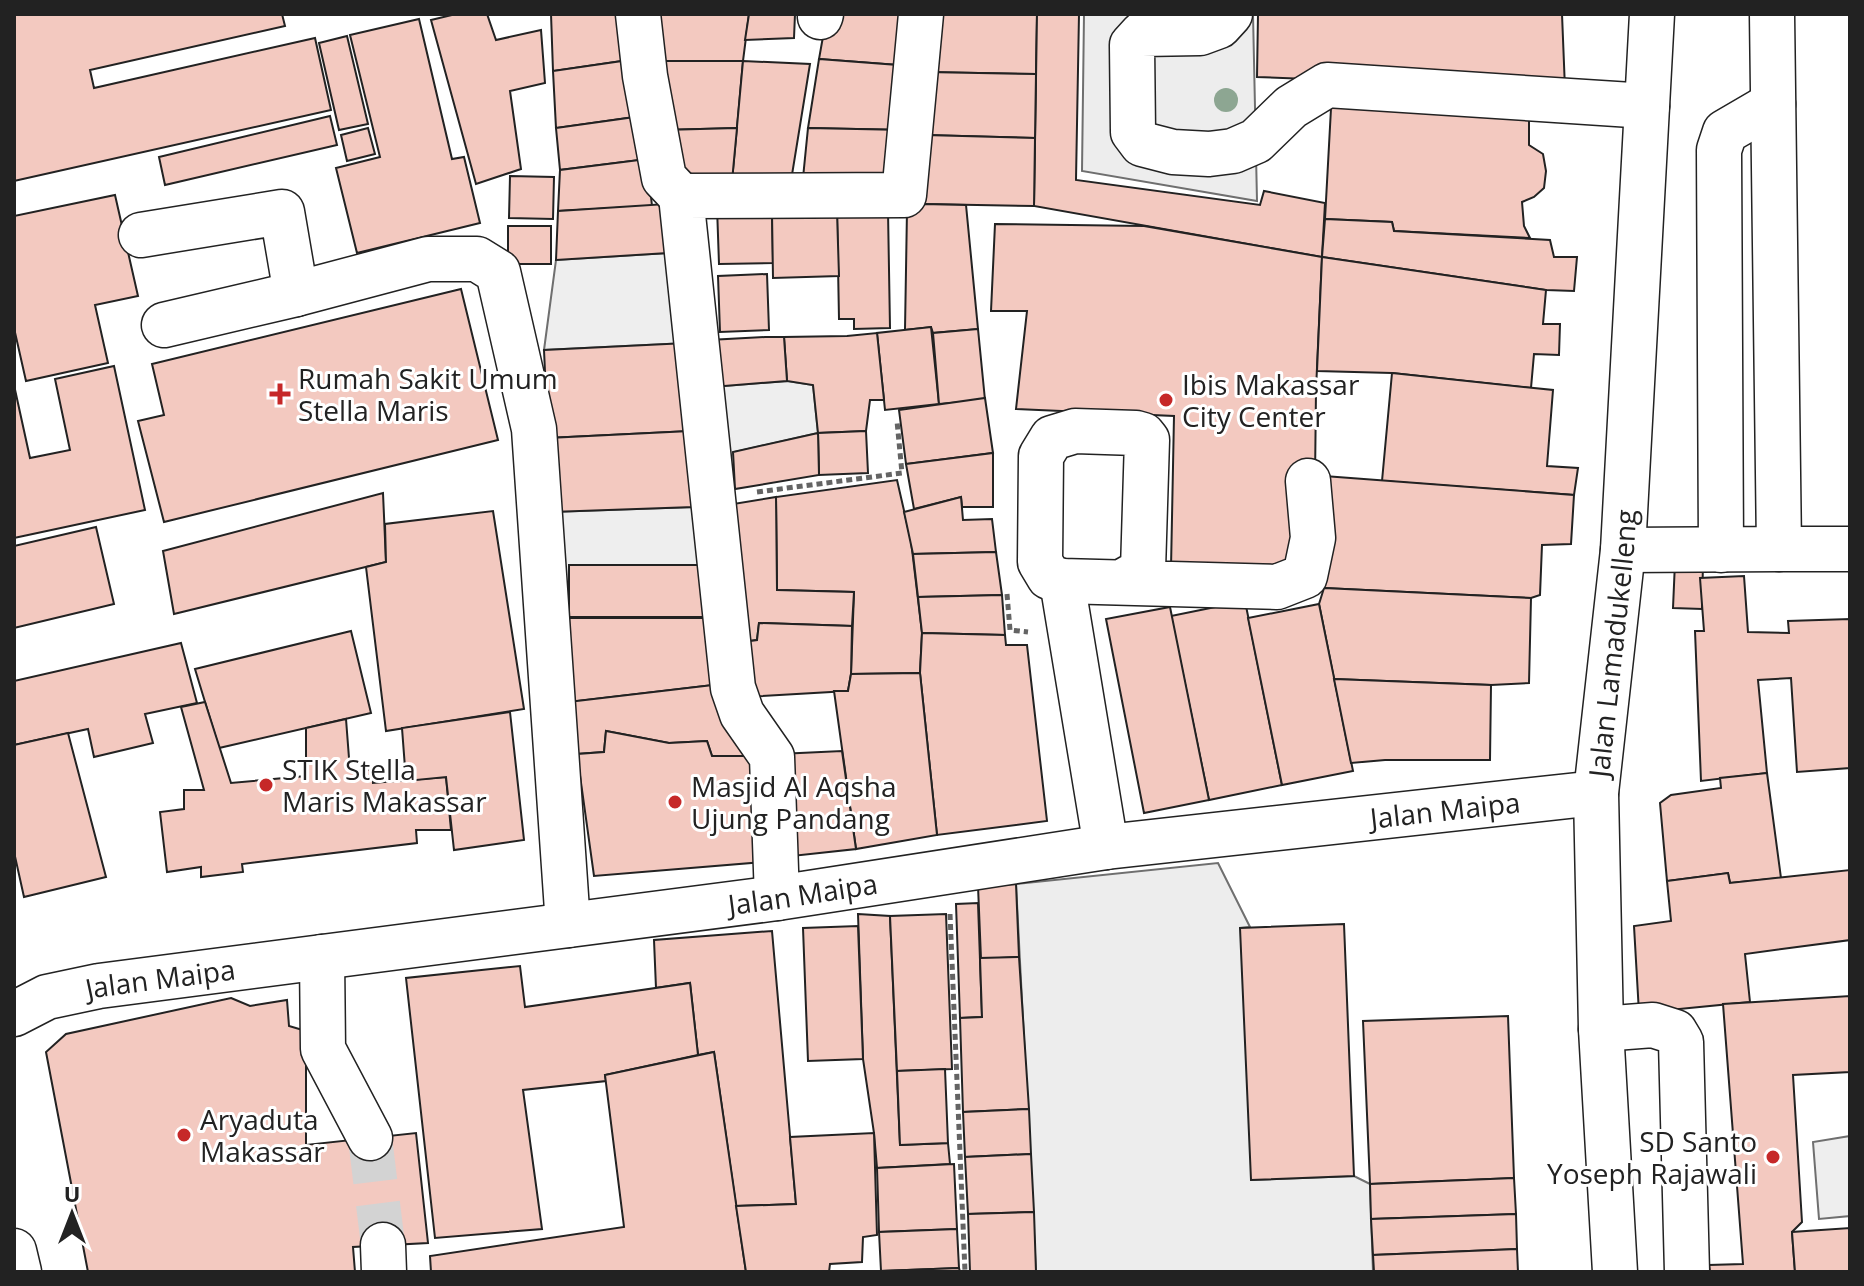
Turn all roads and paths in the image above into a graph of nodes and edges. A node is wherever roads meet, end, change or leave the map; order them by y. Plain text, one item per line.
1 (638, 14) edge
2 (921, 14) edge
3 (1230, 14) edge
4 (1652, 14) edge
5 (1772, 14) edge
6 (1773, 104) junction
7 (1647, 106) junction
8 (681, 196) junction
9 (141, 235) dead end
10 (296, 294) junction
11 (164, 325) dead end
12 (897, 421) dead end
13 (1308, 481) dead end
14 (712, 498) junction
15 (1779, 549) junction
16 (1850, 549) edge
17 (1623, 550) junction
18 (1721, 550) junction
19 (1062, 581) junction
20 (1122, 582) junction
21 (1596, 793) junction
22 (1106, 847) junction
23 (949, 873) junction
24 (777, 898) junction
25 (562, 926) junction
26 (322, 957) junction
27 (14, 1014) edge
28 (1601, 1029) junction
29 (370, 1138) tunnel mouth
30 (14, 1251) edge
31 (19, 1272) edge
32 (965, 1272) edge
33 (1615, 1272) edge
34 (1687, 1272) edge

1 - 8 street
2 - 8 street
3 - 7 street
4 - 7 street, Jalan Lamadukelleng
5 - 6 street
6 - 15 street
6 - 18 street
7 - 17 street, Jalan Lamadukelleng
8 - 14 street
9 - 10 street
10 - 11 street
10 - 25 street
12 - 14 path
13 - 20 street
14 - 24 street
15 - 16 street
15 - 18 street
17 - 18 street
17 - 21 street, Jalan Lamadukelleng
19 - 20 street
19 - 20 street
19 - 22 street
21 - 22 street, Jalan Maipa
21 - 28 street, Jalan Lamadukelleng
22 - 23 street, Jalan Maipa
23 - 24 street, Jalan Maipa
23 - 32 path
24 - 25 street, Jalan Maipa
25 - 26 street, Jalan Maipa
26 - 27 street, Jalan Maipa
26 - 29 street
28 - 33 street, Jalan Lamadukelleng
28 - 34 street
30 - 31 street

